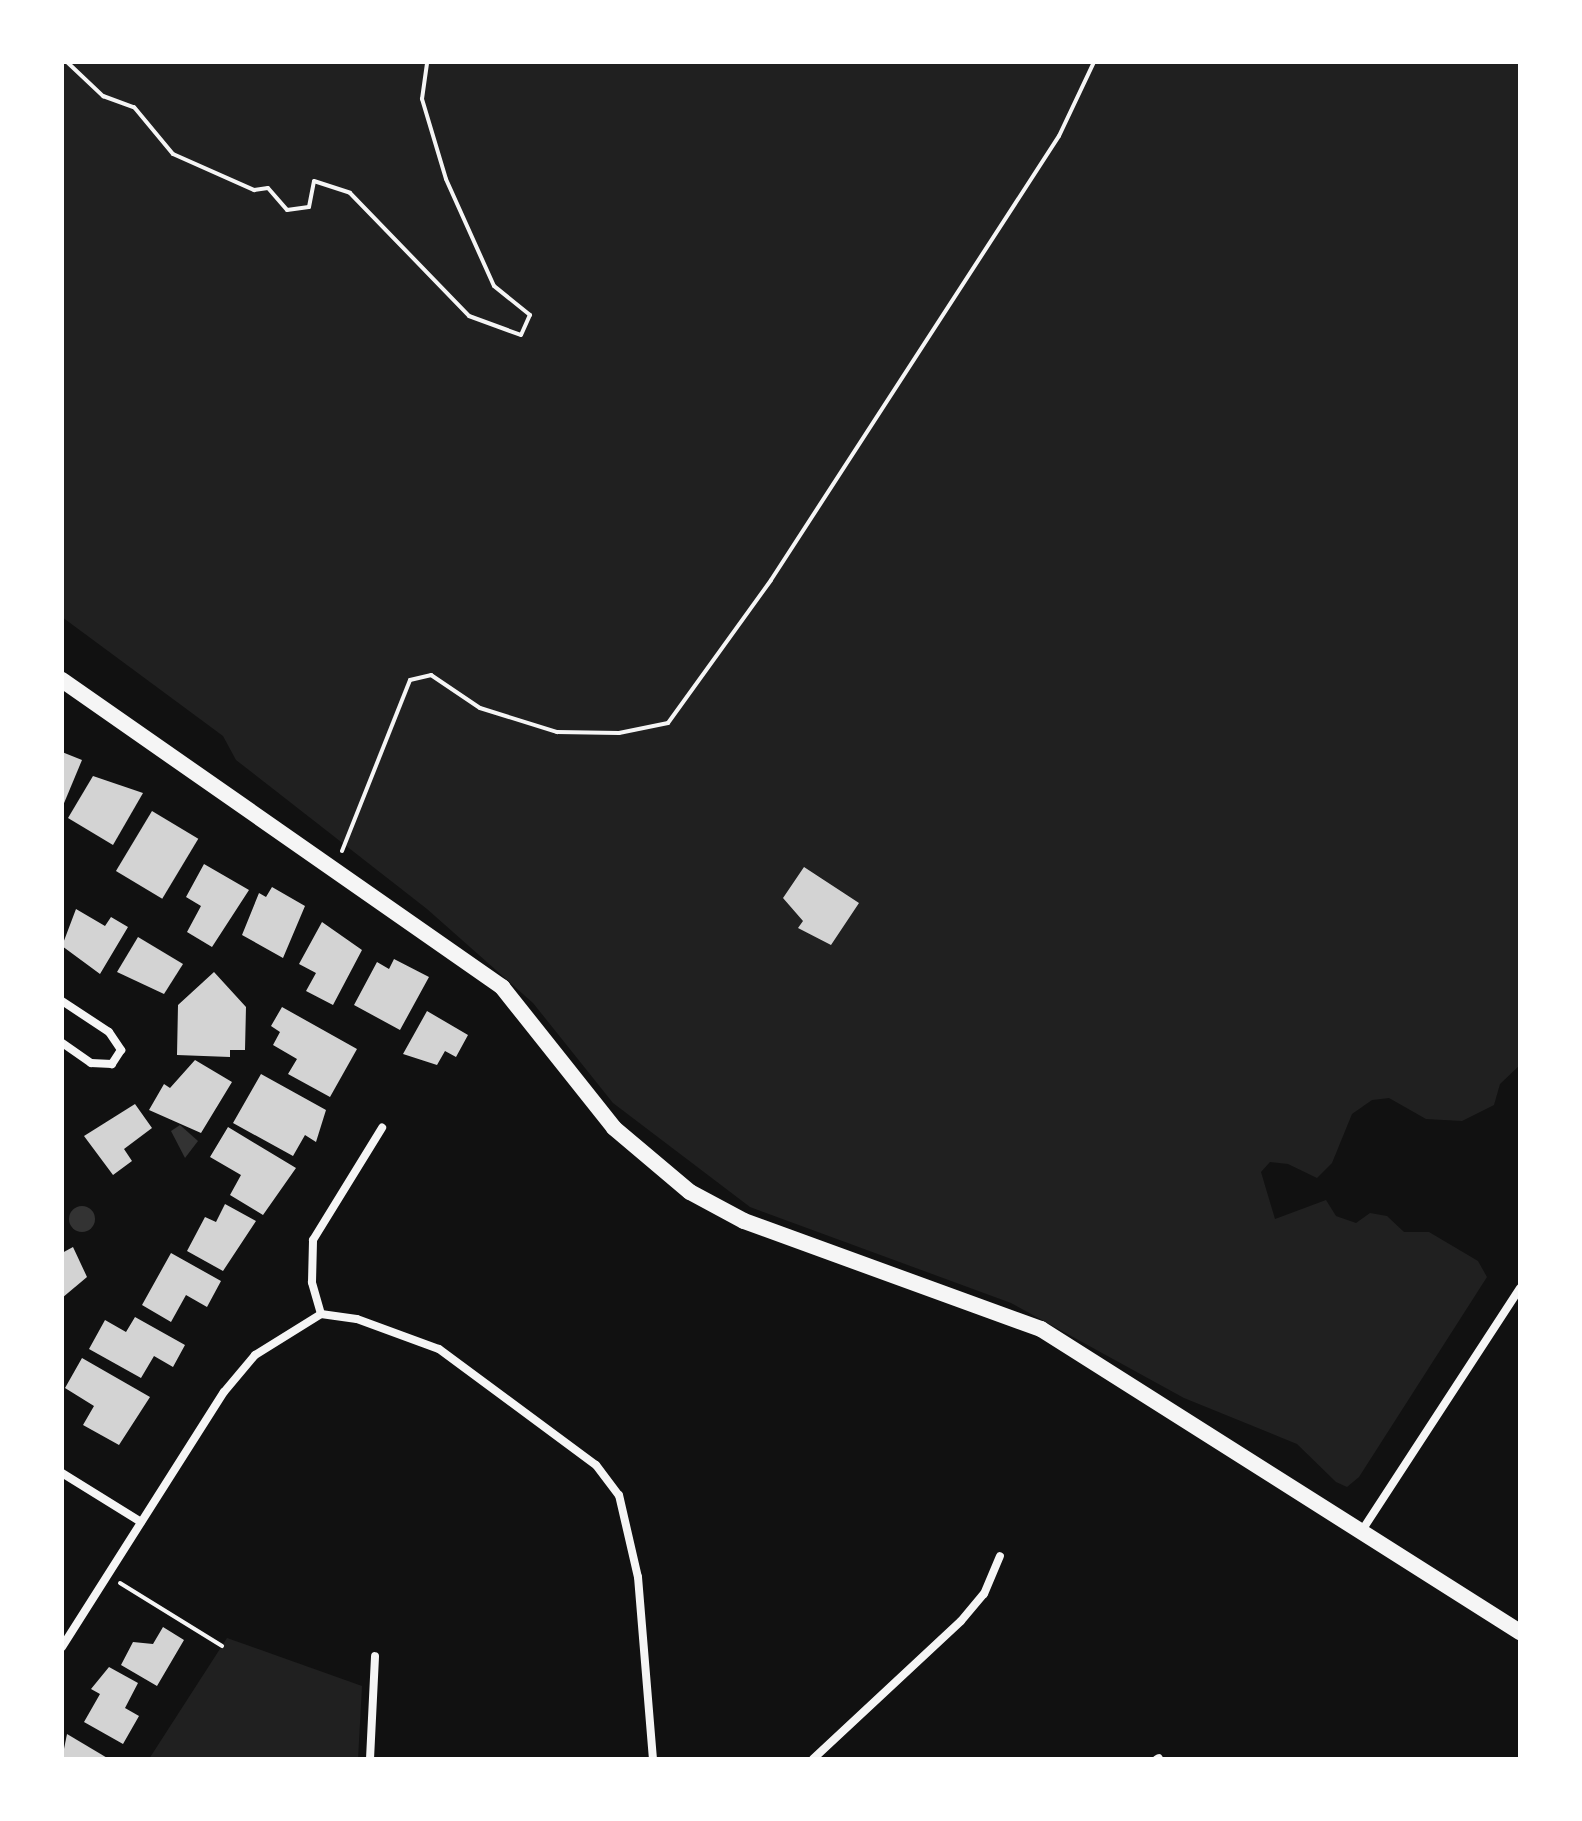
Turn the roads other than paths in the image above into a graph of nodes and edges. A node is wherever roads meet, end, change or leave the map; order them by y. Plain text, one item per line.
1 (62, 680) edge
2 (62, 1001) edge
3 (62, 1043) edge
4 (382, 1128) dead end
5 (1520, 1288) edge
6 (321, 1314) junction
7 (62, 1473) edge
8 (141, 1522) junction
9 (1360, 1532) junction
10 (1000, 1556) dead end
11 (1520, 1632) edge
12 (62, 1647) edge
13 (375, 1656) dead end
14 (370, 1759) edge
15 (653, 1759) edge
16 (813, 1759) edge

1 - 9 main road
2 - 3 street
4 - 6 street
5 - 9 street
6 - 8 street
6 - 15 street
7 - 8 street
8 - 12 street
9 - 11 main road
10 - 16 street
13 - 14 street

